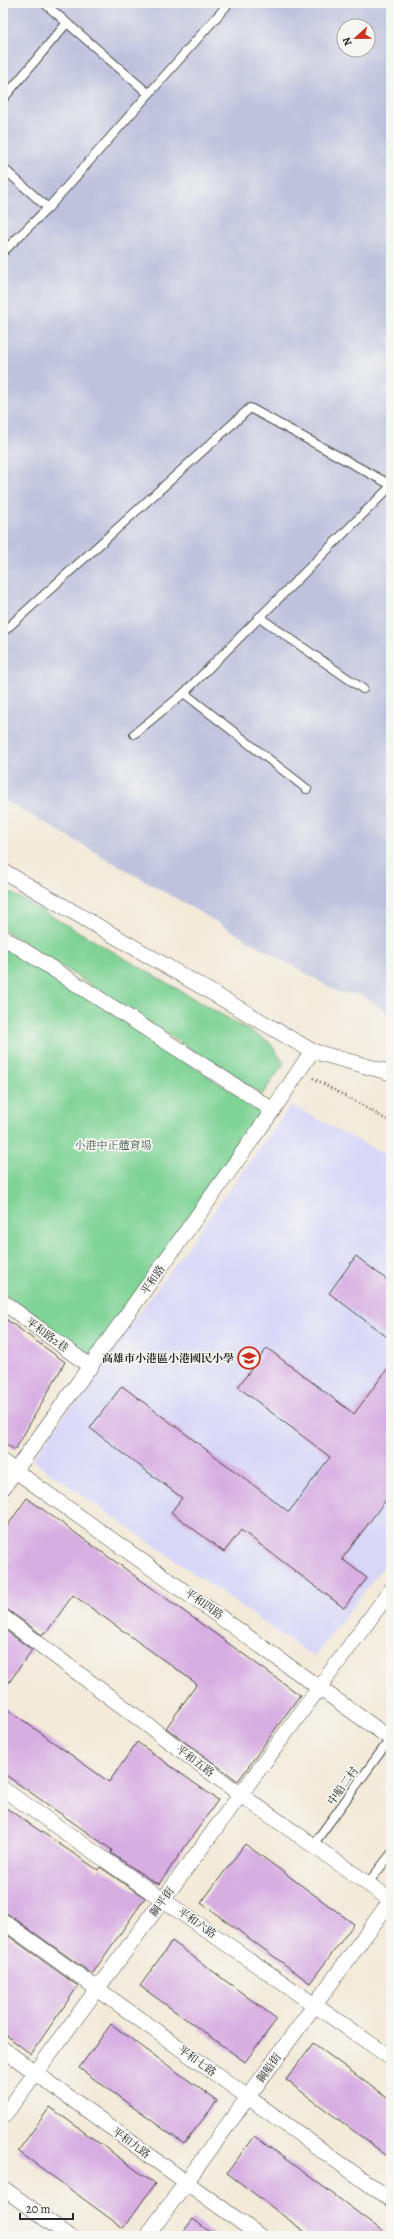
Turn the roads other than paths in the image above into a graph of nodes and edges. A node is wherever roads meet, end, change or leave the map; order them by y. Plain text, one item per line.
1 (44, 3) edge
2 (230, 3) edge
3 (66, 24) junction
4 (149, 94) junction
5 (3, 99) edge
6 (3, 168) edge
7 (48, 208) junction
8 (3, 252) edge
9 (391, 486) edge
10 (259, 617) junction
11 (3, 632) edge
12 (363, 689) dead end
13 (184, 693) junction
14 (134, 734) dead end
15 (307, 788) dead end
16 (3, 871) edge
17 (3, 937) edge
18 (312, 1051) junction
19 (391, 1073) edge
20 (273, 1110) junction
21 (3, 1302) edge
22 (91, 1367) junction
23 (3, 1462) edge
24 (16, 1471) junction
25 (3, 1488) edge
26 (391, 1590) edge
27 (3, 1617) edge
28 (320, 1687) junction
29 (391, 1739) edge
30 (3, 1789) edge
31 (241, 1795) junction
32 (313, 1845) junction
33 (391, 1854) edge
34 (368, 1884) junction
35 (164, 1900) junction
36 (391, 1900) edge
37 (3, 1921) edge
38 (97, 1990) junction
39 (315, 2005) junction
40 (3, 2049) edge
41 (391, 2058) edge
42 (36, 2073) junction
43 (248, 2098) junction
44 (3, 2117) edge
45 (186, 2182) junction
46 (3, 2188) edge
47 (391, 2200) edge
48 (68, 2236) edge
49 (147, 2236) edge
50 (260, 2236) edge

1 - 3 lane
2 - 4 lane
3 - 4 lane
3 - 5 lane
4 - 7 lane
6 - 7 lane
7 - 8 lane
9 - 10 lane
9 - 11 lane
10 - 12 lane
10 - 13 lane
13 - 14 lane
13 - 15 lane
16 - 18 street
17 - 20 street
18 - 19 street
18 - 20 street, 平和路
20 - 22 street, 平和路
21 - 22 street, 平和路2巷
22 - 24 street, 平和路
23 - 24 street, 平和四路
24 - 25 street, 平和路
24 - 28 street, 平和四路
26 - 28 street, 鋼平街
27 - 31 street, 平和五路
28 - 29 street, 平和四路
28 - 31 street, 鋼平街
29 - 32 lane, 中船二村
30 - 35 street, 平和六路
31 - 32 street, 平和五路
31 - 35 street, 鋼平街
32 - 34 street, 平和五路
33 - 34 lane
34 - 36 street, 平和五路
35 - 38 street, 鋼平街
35 - 39 street, 平和六路
36 - 39 street, 鋼船街
37 - 38 street, 平和七路
38 - 42 street, 鋼平街
38 - 43 street, 平和七路
39 - 41 street, 平和六路
39 - 43 street, 鋼船街
40 - 42 street, 平和九路
42 - 44 street, 鋼平街
42 - 45 street, 平和九路
43 - 45 street, 鋼船街
43 - 47 street, 平和七路
45 - 49 street, 鋼船街
45 - 50 street, 平和九路
46 - 48 street

